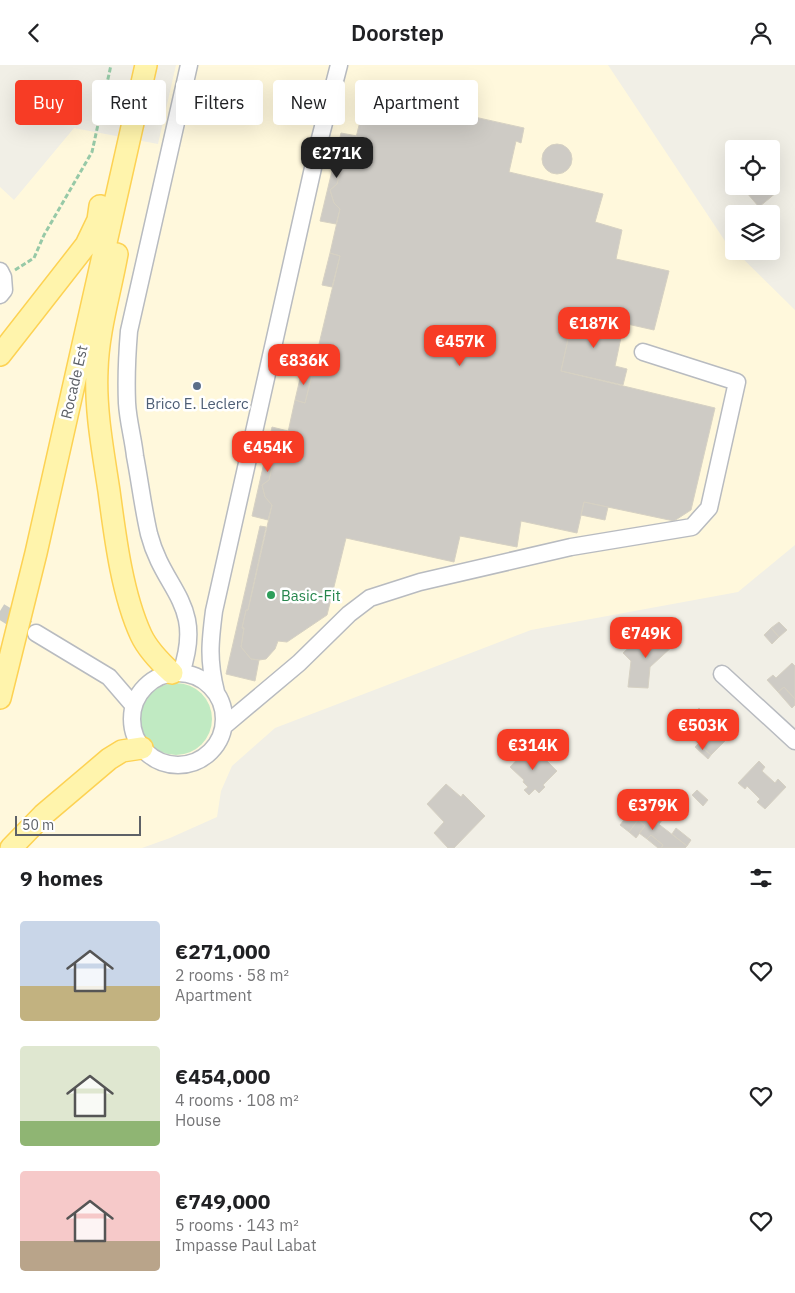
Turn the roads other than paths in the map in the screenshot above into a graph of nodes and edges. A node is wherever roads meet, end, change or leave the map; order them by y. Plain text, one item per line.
1 (133, 65) edge
2 (146, 65) edge
3 (189, 65) edge
4 (339, 65) edge
5 (143, 80) edge
6 (133, 125) edge
7 (133, 125) edge
8 (2, 274) edge
9 (0, 295) edge
10 (643, 352) dead end
11 (0, 355) edge
12 (36, 633) tunnel mouth
13 (176, 673) junction
14 (722, 673) dead end
15 (109, 677) junction
16 (147, 685) junction
17 (216, 692) junction
18 (0, 699) edge
19 (134, 706) junction
20 (224, 726) junction
21 (795, 741) edge
22 (142, 749) junction
23 (11, 848) edge

1 - 11 main road
2 - 5 main road, Rocade Est
3 - 13 street
4 - 17 street
6 - 13 main road
7 - 18 main road, Rocade Est
8 - 9 street
10 - 20 street
12 - 15 street
13 - 16 street
13 - 17 street
14 - 21 street
15 - 16 street
15 - 19 street
16 - 19 street
17 - 20 street
19 - 22 street
20 - 22 street
22 - 23 main road

